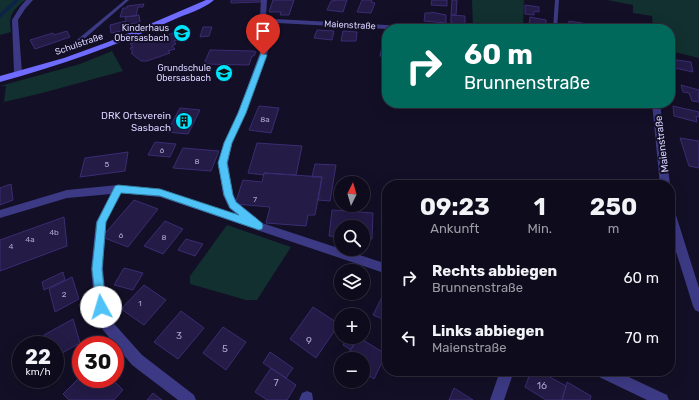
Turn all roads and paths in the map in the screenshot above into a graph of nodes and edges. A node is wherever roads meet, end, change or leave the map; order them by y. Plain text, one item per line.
1 (30, 0) edge
2 (126, 0) edge
3 (211, 0) edge
4 (264, 0) edge
5 (557, 0) edge
6 (275, 21) junction
7 (555, 24) edge
8 (382, 27) edge
9 (74, 45) dead end
10 (18, 73) junction
11 (1, 79) edge
12 (657, 108) edge
13 (664, 180) edge
14 (118, 189) junction
15 (0, 214) edge
16 (259, 226) junction
17 (675, 231) edge
18 (382, 268) edge
19 (699, 306) edge
20 (505, 376) edge
21 (612, 376) edge
22 (189, 400) edge
23 (497, 400) edge
24 (662, 400) edge

1 - 10 street
2 - 9 lane
3 - 10 main road, Schulstraße
4 - 6 street
5 - 7 lane
6 - 8 street, Maienstraße
6 - 16 street
10 - 11 main road, Schulstraße
12 - 13 street, Maienstraße
14 - 15 street
14 - 16 street
14 - 22 street
16 - 18 street
17 - 19 street
20 - 23 street
21 - 24 street

